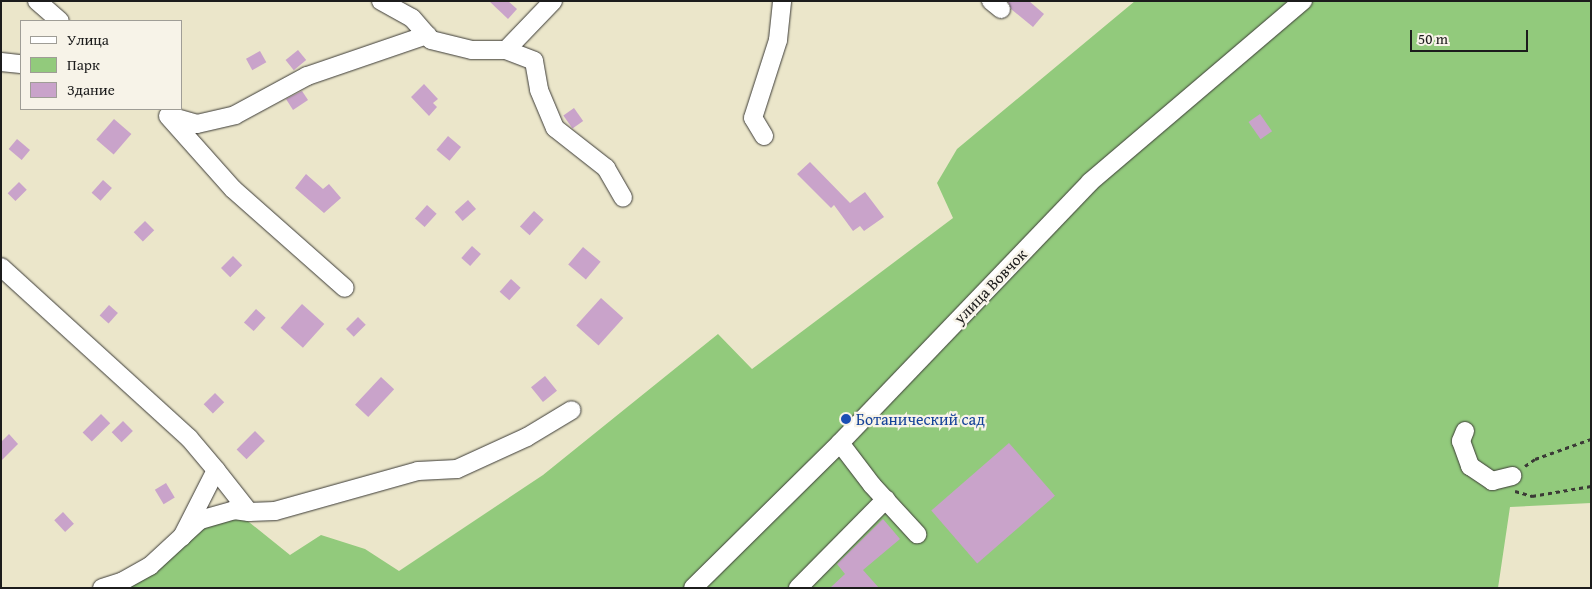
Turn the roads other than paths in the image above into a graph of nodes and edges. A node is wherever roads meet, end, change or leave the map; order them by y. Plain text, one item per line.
1 (37, 1) edge
2 (381, 1) edge
3 (552, 1) edge
4 (782, 1) edge
5 (1303, 1) edge
6 (59, 20) edge
7 (427, 35) junction
8 (506, 50) junction
9 (1, 62) edge
10 (20, 64) edge
11 (165, 113) edge
12 (764, 136) dead end
13 (623, 198) dead end
14 (1, 266) edge
15 (344, 288) dead end
16 (572, 410) dead end
17 (1465, 431) dead end
18 (840, 442) junction
19 (216, 470) junction
20 (1512, 476) road end
21 (886, 499) junction
22 (250, 512) junction
23 (917, 534) dead end
24 (182, 537) junction
25 (102, 588) edge
26 (693, 588) edge
27 (798, 588) edge

1 - 6 street
2 - 7 street
3 - 8 street
4 - 12 street
5 - 18 street, улица Вовчок
7 - 8 street
7 - 11 street
8 - 13 street
9 - 10 street
11 - 15 street
14 - 19 street
16 - 22 street
17 - 20 street
18 - 21 street
18 - 26 street, улица Вовчок
19 - 22 street
19 - 24 street
21 - 23 street
21 - 27 street
22 - 24 street
24 - 25 street

